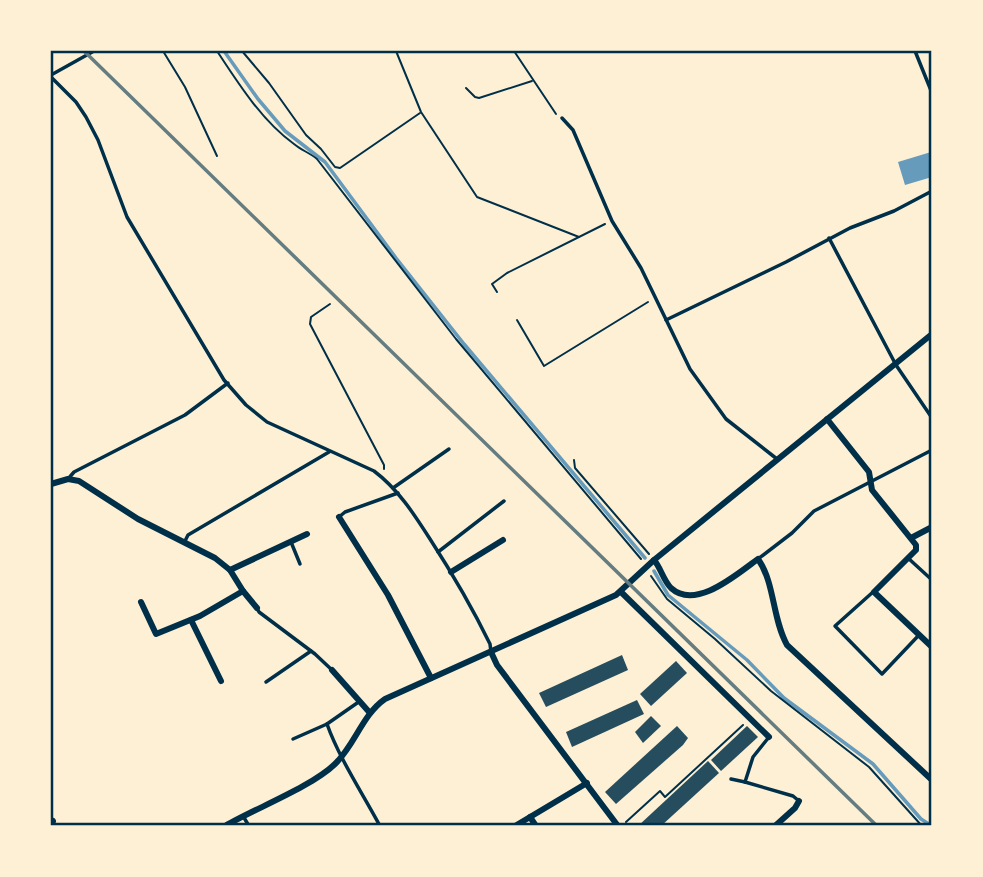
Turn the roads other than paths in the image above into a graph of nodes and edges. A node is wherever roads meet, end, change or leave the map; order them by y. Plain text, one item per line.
1 (94, 51) edge
2 (915, 51) edge
3 (51, 76) edge
4 (932, 93) edge
5 (562, 118) road end
6 (932, 191) edge
7 (829, 238) junction
8 (666, 320) junction
9 (932, 334) edge
10 (895, 365) junction
11 (228, 383) junction
12 (932, 418) edge
13 (827, 419) junction
14 (449, 449) dead end
15 (932, 450) edge
16 (329, 452) junction
17 (777, 459) junction
18 (68, 479) junction
19 (872, 482) junction
20 (51, 484) edge
21 (393, 488) junction
22 (398, 493) junction
23 (504, 501) dead end
24 (339, 517) joint
25 (932, 527) edge
26 (307, 534) dead end
27 (911, 538) junction
28 (503, 540) dead end
29 (185, 541) junction
30 (291, 542) junction
31 (438, 552) junction
32 (908, 558) junction
33 (758, 559) junction
34 (654, 560) junction
35 (300, 564) dead end
36 (230, 570) junction
37 (451, 572) junction
38 (932, 580) edge
39 (243, 591) junction
40 (621, 592) junction
41 (874, 592) junction
42 (141, 602) dead end
43 (257, 608) joint
44 (191, 620) junction
45 (919, 635) junction
46 (932, 647) edge
47 (311, 650) junction
48 (491, 652) junction
49 (332, 670) joint
50 (431, 678) junction
51 (221, 681) dead end
52 (266, 682) dead end
53 (360, 701) junction
54 (370, 713) junction
55 (327, 724) junction
56 (769, 737) joint
57 (293, 739) dead end
58 (342, 757) junction
59 (730, 779) dead end
60 (932, 780) edge
61 (745, 782) junction
62 (587, 783) junction
63 (799, 801) joint
64 (243, 816) junction
65 (530, 817) junction
66 (622, 824) edge
67 (225, 826) edge
68 (249, 826) edge
69 (380, 826) edge
70 (515, 826) edge
71 (536, 826) edge
72 (775, 826) edge

1 - 3 lane
2 - 4 lane
3 - 11 lane
5 - 8 lane
6 - 7 lane
7 - 8 lane
7 - 10 lane
8 - 17 lane
9 - 10 street
10 - 12 lane
10 - 13 street
11 - 16 lane
11 - 18 lane
13 - 17 street
13 - 19 street
14 - 21 lane
15 - 19 lane
16 - 21 lane
16 - 29 lane
17 - 34 street
18 - 20 street
18 - 29 street
19 - 27 street
19 - 33 lane
21 - 22 lane
22 - 24 lane
22 - 31 lane
23 - 31 lane
24 - 50 street
25 - 27 street
26 - 30 street
27 - 32 street
28 - 37 street
29 - 36 street
30 - 35 lane
30 - 36 street
31 - 37 lane
32 - 38 lane
32 - 41 street
33 - 34 street
33 - 60 street
34 - 40 street
36 - 39 street
37 - 48 lane
39 - 43 street
39 - 44 street
40 - 48 street
40 - 56 street
41 - 45 street
41 - 45 lane
42 - 44 street
43 - 47 lane
44 - 51 street
45 - 46 street
47 - 49 lane
47 - 52 lane
48 - 50 street
48 - 62 street
49 - 53 street
50 - 54 street
53 - 54 street
53 - 55 lane
54 - 58 street
55 - 57 lane
55 - 58 lane
56 - 61 lane
58 - 64 street
58 - 69 lane
59 - 61 lane
61 - 63 lane
62 - 65 street
62 - 66 street
63 - 72 street
64 - 67 street
64 - 68 lane
65 - 70 street
65 - 71 street

